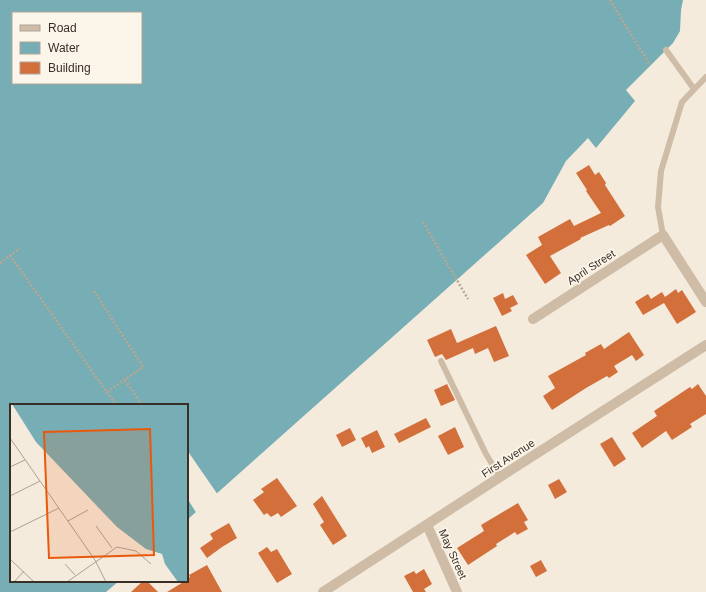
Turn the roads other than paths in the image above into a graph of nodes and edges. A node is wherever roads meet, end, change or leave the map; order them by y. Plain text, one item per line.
1 (666, 50) dead end
2 (706, 77) edge
3 (694, 89) junction
4 (663, 235) junction
5 (706, 302) edge
6 (533, 319) dead end
7 (706, 345) edge
8 (441, 361) dead end
9 (500, 477) junction
10 (427, 525) junction
11 (323, 592) edge
12 (457, 592) edge

1 - 3 lane
2 - 3 lane
3 - 4 lane
4 - 5 street
4 - 6 street, April Street
7 - 9 street, First Avenue
8 - 9 lane
9 - 10 street, First Avenue
10 - 11 street, First Avenue
10 - 12 street, May Street

